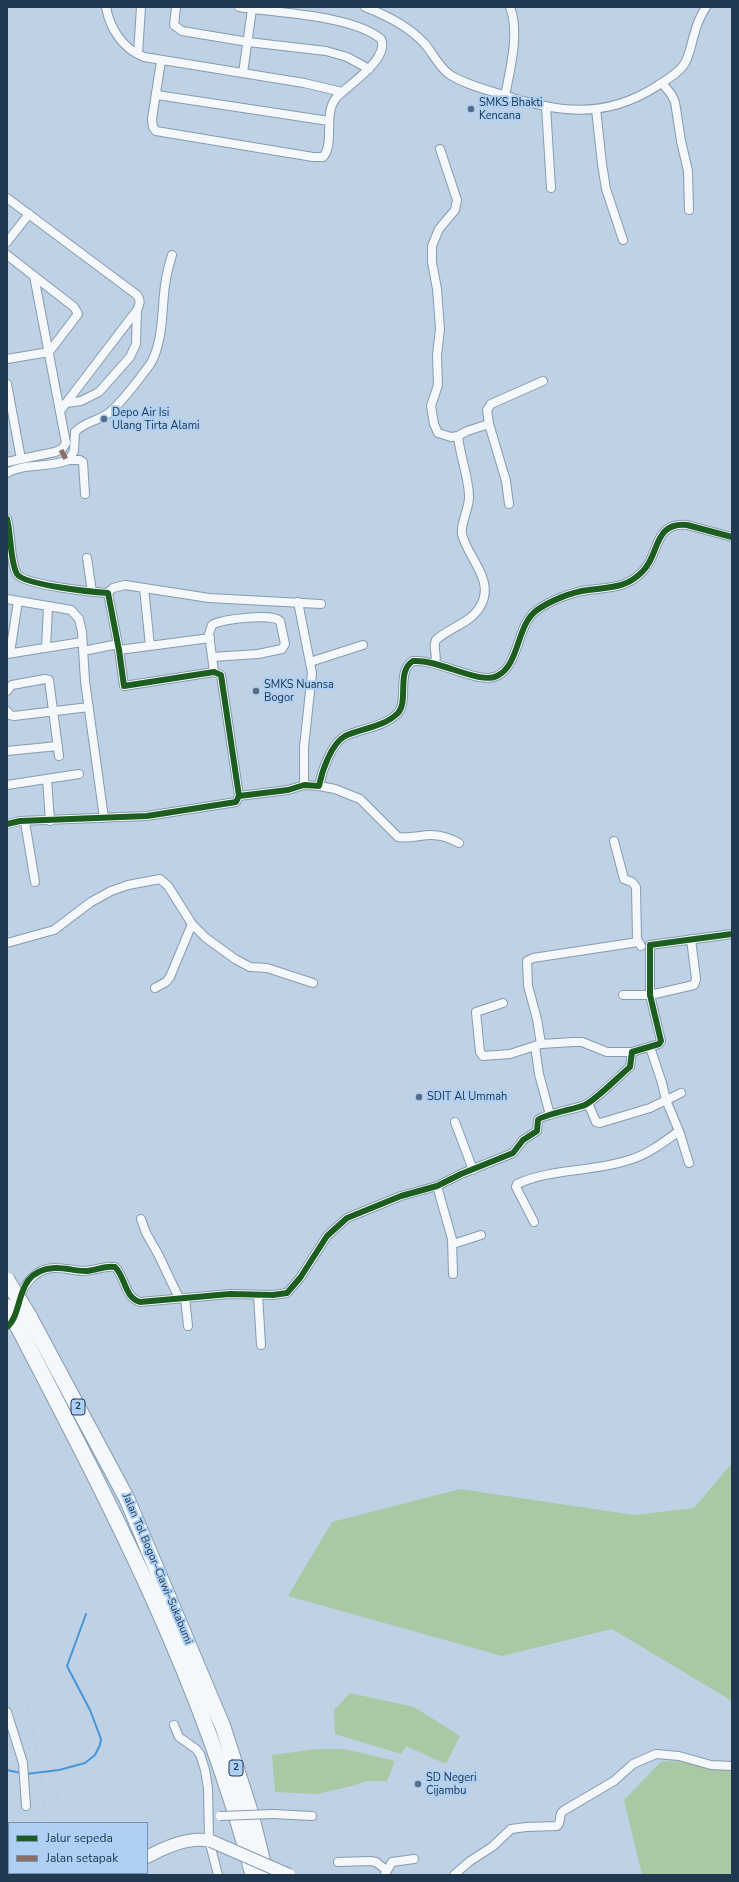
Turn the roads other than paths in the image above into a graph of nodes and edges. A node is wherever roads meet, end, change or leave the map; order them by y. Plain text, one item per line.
1 (106, 7) edge
2 (141, 7) edge
3 (176, 7) edge
4 (239, 7) edge
5 (365, 7) edge
6 (510, 7) edge
7 (706, 7) edge
8 (252, 9) junction
9 (248, 42) junction
10 (138, 54) junction
11 (161, 61) junction
12 (369, 69) junction
13 (243, 73) junction
14 (662, 83) junction
15 (342, 92) junction
16 (157, 95) junction
17 (505, 96) junction
18 (546, 106) junction
19 (596, 109) junction
20 (329, 121) junction
21 (440, 149) dead end
22 (551, 188) dead end
23 (7, 198) edge
24 (689, 210) dead end
25 (29, 214) junction
26 (623, 240) dead end
27 (7, 242) edge
28 (7, 255) edge
29 (172, 255) dead end
30 (34, 276) junction
31 (137, 310) junction
32 (49, 352) junction
33 (7, 359) edge
34 (543, 381) dead end
35 (7, 384) edge
36 (66, 403) junction
37 (60, 411) junction
38 (489, 424) junction
39 (458, 436) junction
40 (61, 450) junction
41 (21, 459) junction
42 (68, 460) junction
43 (7, 462) edge
44 (7, 473) edge
45 (85, 494) dead end
46 (510, 504) dead end
47 (7, 519) edge
48 (732, 537) edge
49 (87, 558) dead end
50 (144, 588) junction
51 (92, 592) junction
52 (108, 593) junction
53 (7, 599) edge
54 (18, 601) junction
55 (298, 602) junction
56 (321, 604) dead end
57 (48, 607) junction
58 (210, 638) junction
59 (363, 645) dead end
60 (83, 646) junction
61 (150, 646) junction
62 (119, 647) junction
63 (46, 648) junction
64 (9, 654) edge
65 (212, 657) junction
66 (310, 662) junction
67 (435, 663) junction
68 (214, 672) junction
69 (7, 691) edge
70 (89, 707) junction
71 (7, 711) edge
72 (53, 712) junction
73 (58, 746) junction
74 (7, 751) edge
75 (59, 756) dead end
76 (79, 774) dead end
77 (47, 779) junction
78 (7, 785) edge
79 (304, 785) junction
80 (319, 786) junction
81 (239, 796) junction
82 (104, 818) junction
83 (50, 821) junction
84 (24, 822) junction
85 (7, 824) edge
86 (614, 841) dead end
87 (459, 843) dead end
88 (35, 882) dead end
89 (192, 924) junction
90 (732, 934) edge
91 (691, 939) junction
92 (638, 942) junction
93 (7, 944) edge
94 (650, 945) junction
95 (313, 983) dead end
96 (155, 988) dead end
97 (623, 995) dead end
98 (650, 995) junction
99 (503, 1003) dead end
100 (538, 1045) junction
101 (650, 1047) junction
102 (633, 1052) junction
103 (682, 1093) dead end
104 (666, 1100) junction
105 (588, 1103) junction
106 (550, 1115) junction
107 (455, 1122) dead end
108 (679, 1130) junction
109 (688, 1163) dead end
110 (473, 1170) junction
111 (437, 1186) junction
112 (141, 1219) dead end
113 (534, 1222) dead end
114 (481, 1235) dead end
115 (453, 1244) junction
116 (453, 1274) dead end
117 (7, 1280) edge
118 (258, 1295) junction
119 (182, 1298) junction
120 (7, 1308) edge
121 (18, 1323) edge
122 (188, 1326) dead end
123 (261, 1345) dead end
124 (191, 1666) junction
125 (7, 1712) edge
126 (174, 1725) dead end
127 (732, 1766) edge
128 (26, 1806) dead end
129 (312, 1816) dead end
130 (207, 1817) junction
131 (210, 1841) junction
132 (148, 1856) edge
133 (414, 1859) dead end
134 (338, 1862) dead end
135 (386, 1873) edge
136 (218, 1875) edge
137 (253, 1875) edge
138 (266, 1875) edge
139 (289, 1875) edge
140 (454, 1875) edge

1 - 10 street
2 - 10 street
3 - 9 street
4 - 8 street
5 - 17 street
6 - 17 street
7 - 14 street
8 - 9 street
8 - 12 street
9 - 12 street
9 - 13 street
10 - 11 street
11 - 13 street
11 - 16 street
12 - 15 street
13 - 15 street
14 - 19 street
14 - 24 street
15 - 20 street
16 - 20 street
16 - 20 street
17 - 18 street
18 - 19 street
18 - 22 street
19 - 26 street
21 - 39 street
23 - 25 street
25 - 27 street
25 - 31 street
28 - 30 street
29 - 42 street
30 - 32 street
30 - 32 street
31 - 36 street
31 - 36 street
32 - 33 street
32 - 37 street
34 - 38 street
35 - 41 street
36 - 37 street
37 - 40 street
38 - 39 street
38 - 46 street
39 - 67 street
40 - 41 street
40 - 42 street
41 - 43 street
42 - 44 street
42 - 45 street
47 - 51 street
48 - 67 street
49 - 51 street
50 - 52 street
50 - 55 street
50 - 61 street
51 - 52 street
52 - 62 street
53 - 54 street
54 - 57 street
54 - 64 street
55 - 56 street
55 - 66 street
57 - 60 street
57 - 63 street
58 - 61 street
58 - 65 street
58 - 65 street
59 - 66 street
60 - 62 street
60 - 63 street
60 - 70 street
61 - 62 street
62 - 68 street
63 - 64 street
65 - 68 street
66 - 79 street
67 - 80 street
68 - 81 street
69 - 72 street
70 - 72 street
70 - 82 street
71 - 72 street
72 - 73 street
73 - 74 street
73 - 75 street
76 - 77 street
77 - 78 street
77 - 83 street
79 - 80 street
79 - 81 street
80 - 87 street
81 - 82 street
82 - 83 street
83 - 84 street
84 - 85 street
84 - 88 street
86 - 92 street
89 - 93 street
89 - 95 street
89 - 96 street
90 - 91 street
91 - 94 street
91 - 98 street
92 - 94 street
92 - 100 street
94 - 98 street
97 - 98 street
98 - 101 street
99 - 100 street
100 - 102 street
100 - 106 street
101 - 102 street
101 - 104 street
102 - 105 street
103 - 104 street
104 - 105 street
104 - 108 street
105 - 106 street
106 - 110 street
107 - 110 street
108 - 109 street
108 - 113 street
110 - 111 street
111 - 115 street
111 - 118 street
112 - 119 street
114 - 115 street
115 - 116 street
117 - 121 highway, Jalan Tol Bogor–Ciawi–Sukabumi / 2, bridge
118 - 119 street
118 - 123 street
119 - 121 street
119 - 122 street
120 - 121 highway, Jalan Tol Bogor–Ciawi–Sukabumi / 2, bridge
121 - 124 highway, Jalan Tol Bogor–Ciawi–Sukabumi / 2
121 - 124 highway, Jalan Tol Bogor–Ciawi–Sukabumi / 2
124 - 137 highway, Jalan Tol Bogor–Ciawi–Sukabumi / 2
124 - 138 highway, Jalan Tol Bogor–Ciawi–Sukabumi / 2
125 - 128 street
126 - 130 street
127 - 140 street
129 - 130 street, bridge
130 - 131 street
131 - 132 main road
131 - 136 street
131 - 139 main road, bridge
133 - 135 street
134 - 135 street

